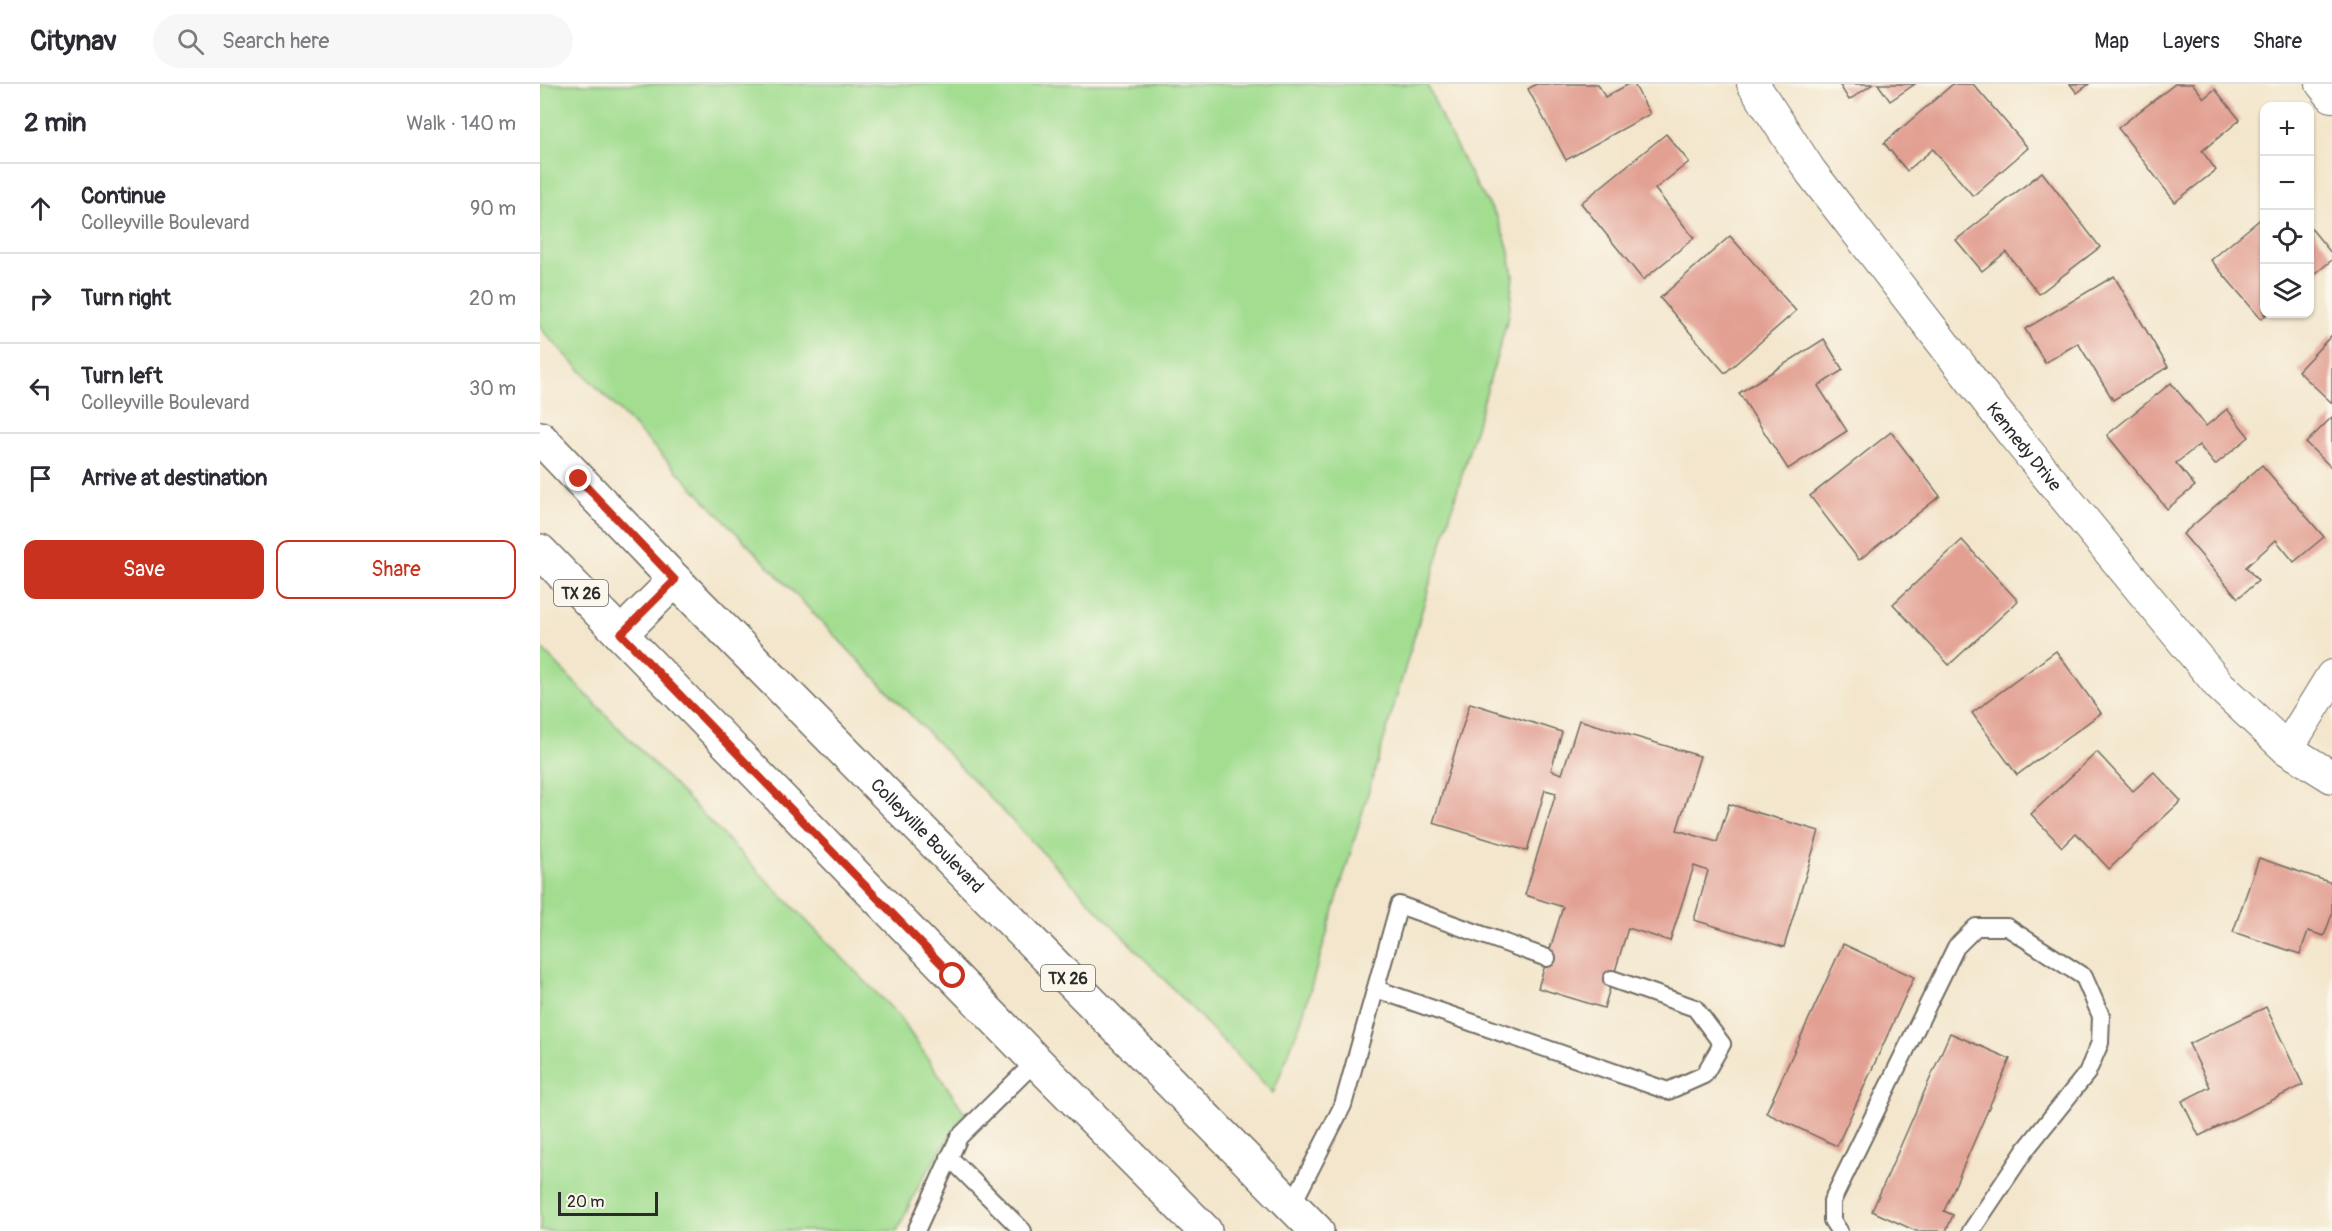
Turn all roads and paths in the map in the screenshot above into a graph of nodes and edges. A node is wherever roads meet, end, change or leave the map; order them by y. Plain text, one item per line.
1 (1754, 84) edge
2 (2322, 84) edge
3 (2332, 96) edge
4 (540, 438) edge
5 (540, 551) edge
6 (675, 580) junction
7 (621, 634) junction
8 (2332, 676) edge
9 (2287, 749) junction
10 (2332, 777) edge
11 (1547, 958) dead end
12 (1612, 979) dead end
13 (1376, 989) junction
14 (1036, 1061) junction
15 (949, 1157) junction
16 (1292, 1206) junction
17 (916, 1231) edge
18 (1023, 1231) edge
19 (1205, 1231) edge
20 (1317, 1231) edge
21 (1839, 1231) edge
22 (1971, 1231) edge

1 - 9 street, Kennedy Drive
2 - 3 street
4 - 6 main road, Colleyville Boulevard / TX 26
5 - 7 main road, TX 26
6 - 7 main road
6 - 16 main road, Colleyville Boulevard / TX 26
7 - 14 main road, TX 26
8 - 9 street
9 - 10 street, Kennedy Drive
11 - 13 lane
12 - 13 lane
13 - 16 lane
14 - 15 lane
14 - 19 main road, TX 26
15 - 17 lane
15 - 18 lane
16 - 20 main road, Colleyville Boulevard / TX 26
21 - 22 lane

